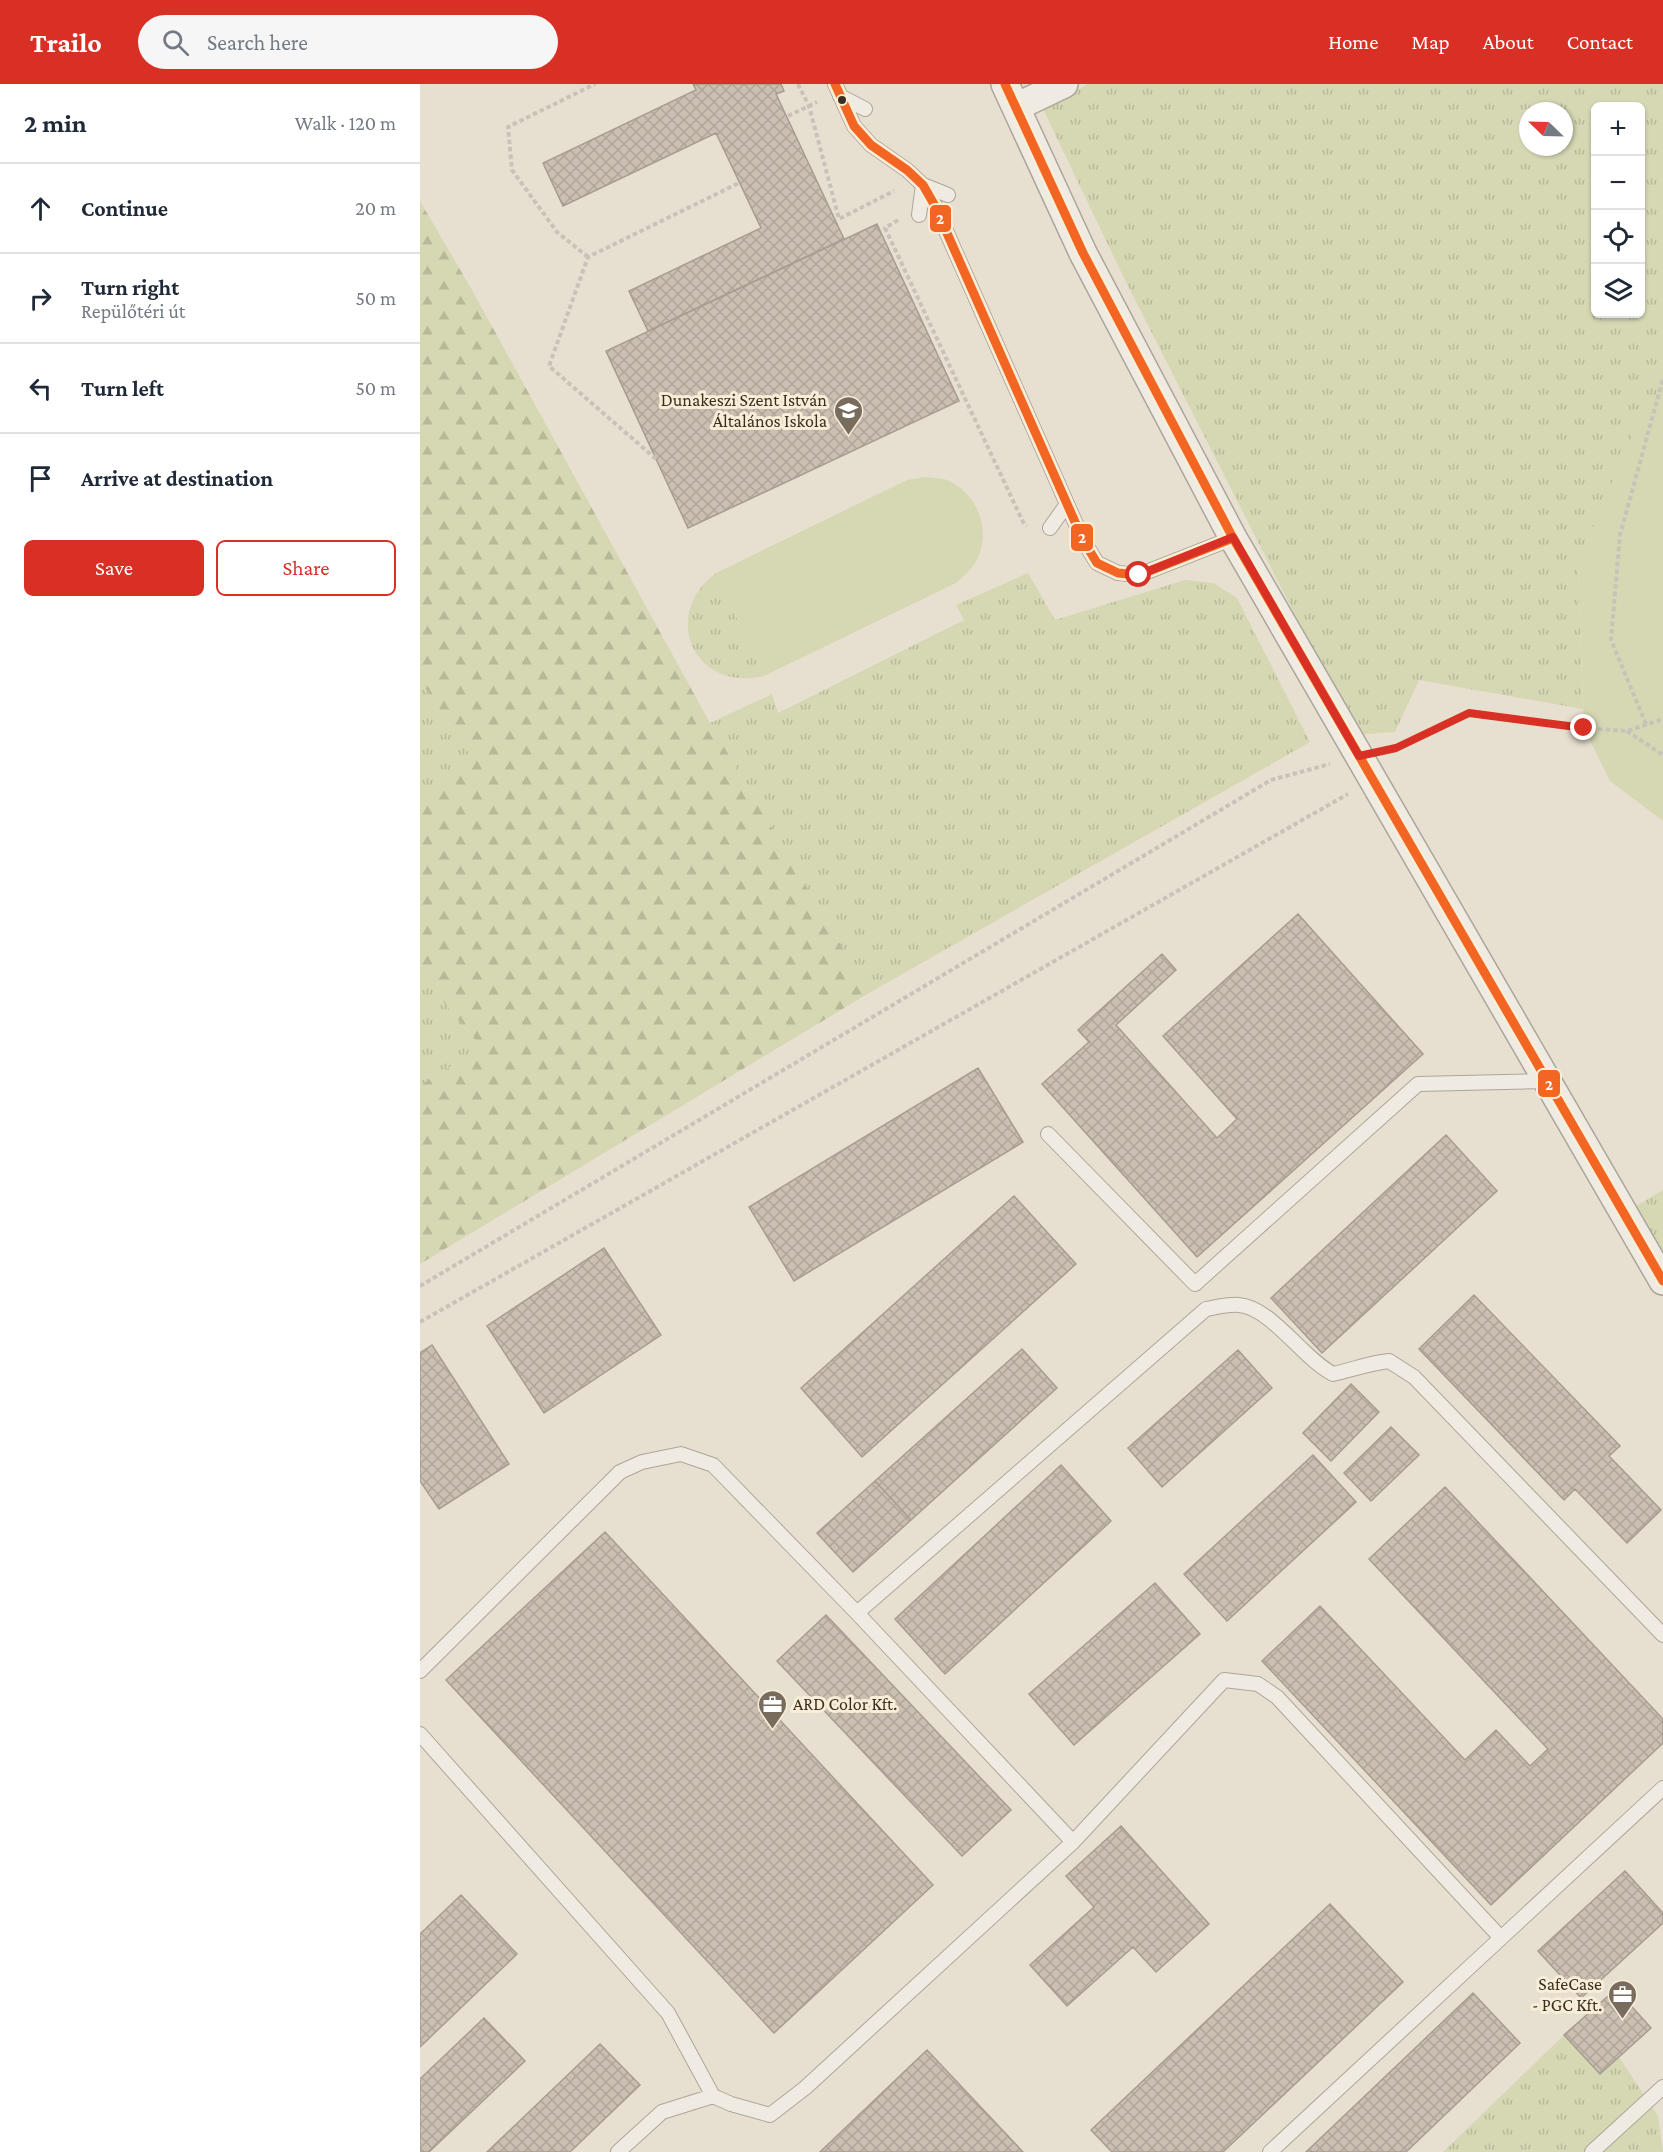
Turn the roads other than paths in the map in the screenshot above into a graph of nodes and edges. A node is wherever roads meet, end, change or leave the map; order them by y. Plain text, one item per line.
1 (1064, 84) edge
2 (837, 90) edge
3 (1011, 95) edge
4 (865, 109) dead end
5 (923, 185) junction
6 (948, 195) dead end
7 (919, 214) dead end
8 (1067, 504) junction
9 (1050, 528) road end
10 (1233, 537) junction
11 (1547, 1081) junction
12 (1048, 1134) dead end
13 (1663, 1281) edge
14 (857, 1613) junction
15 (1663, 1635) edge
16 (420, 1671) edge
17 (420, 1734) edge
18 (1663, 1788) edge
19 (1073, 1842) junction
20 (1501, 1938) junction
21 (1663, 2087) edge
22 (712, 2096) junction
23 (618, 2152) edge
24 (1270, 2152) edge
25 (1592, 2152) edge

1 - 3 street
2 - 4 lane
2 - 5 lane
3 - 10 street
5 - 6 lane
5 - 7 lane
5 - 8 lane
8 - 9 lane
8 - 10 lane
10 - 11 street
11 - 12 lane
11 - 13 street
14 - 15 lane
14 - 16 lane
14 - 19 lane
17 - 22 lane
18 - 20 lane
19 - 20 lane
19 - 22 lane
20 - 24 lane
21 - 25 lane
22 - 23 lane

